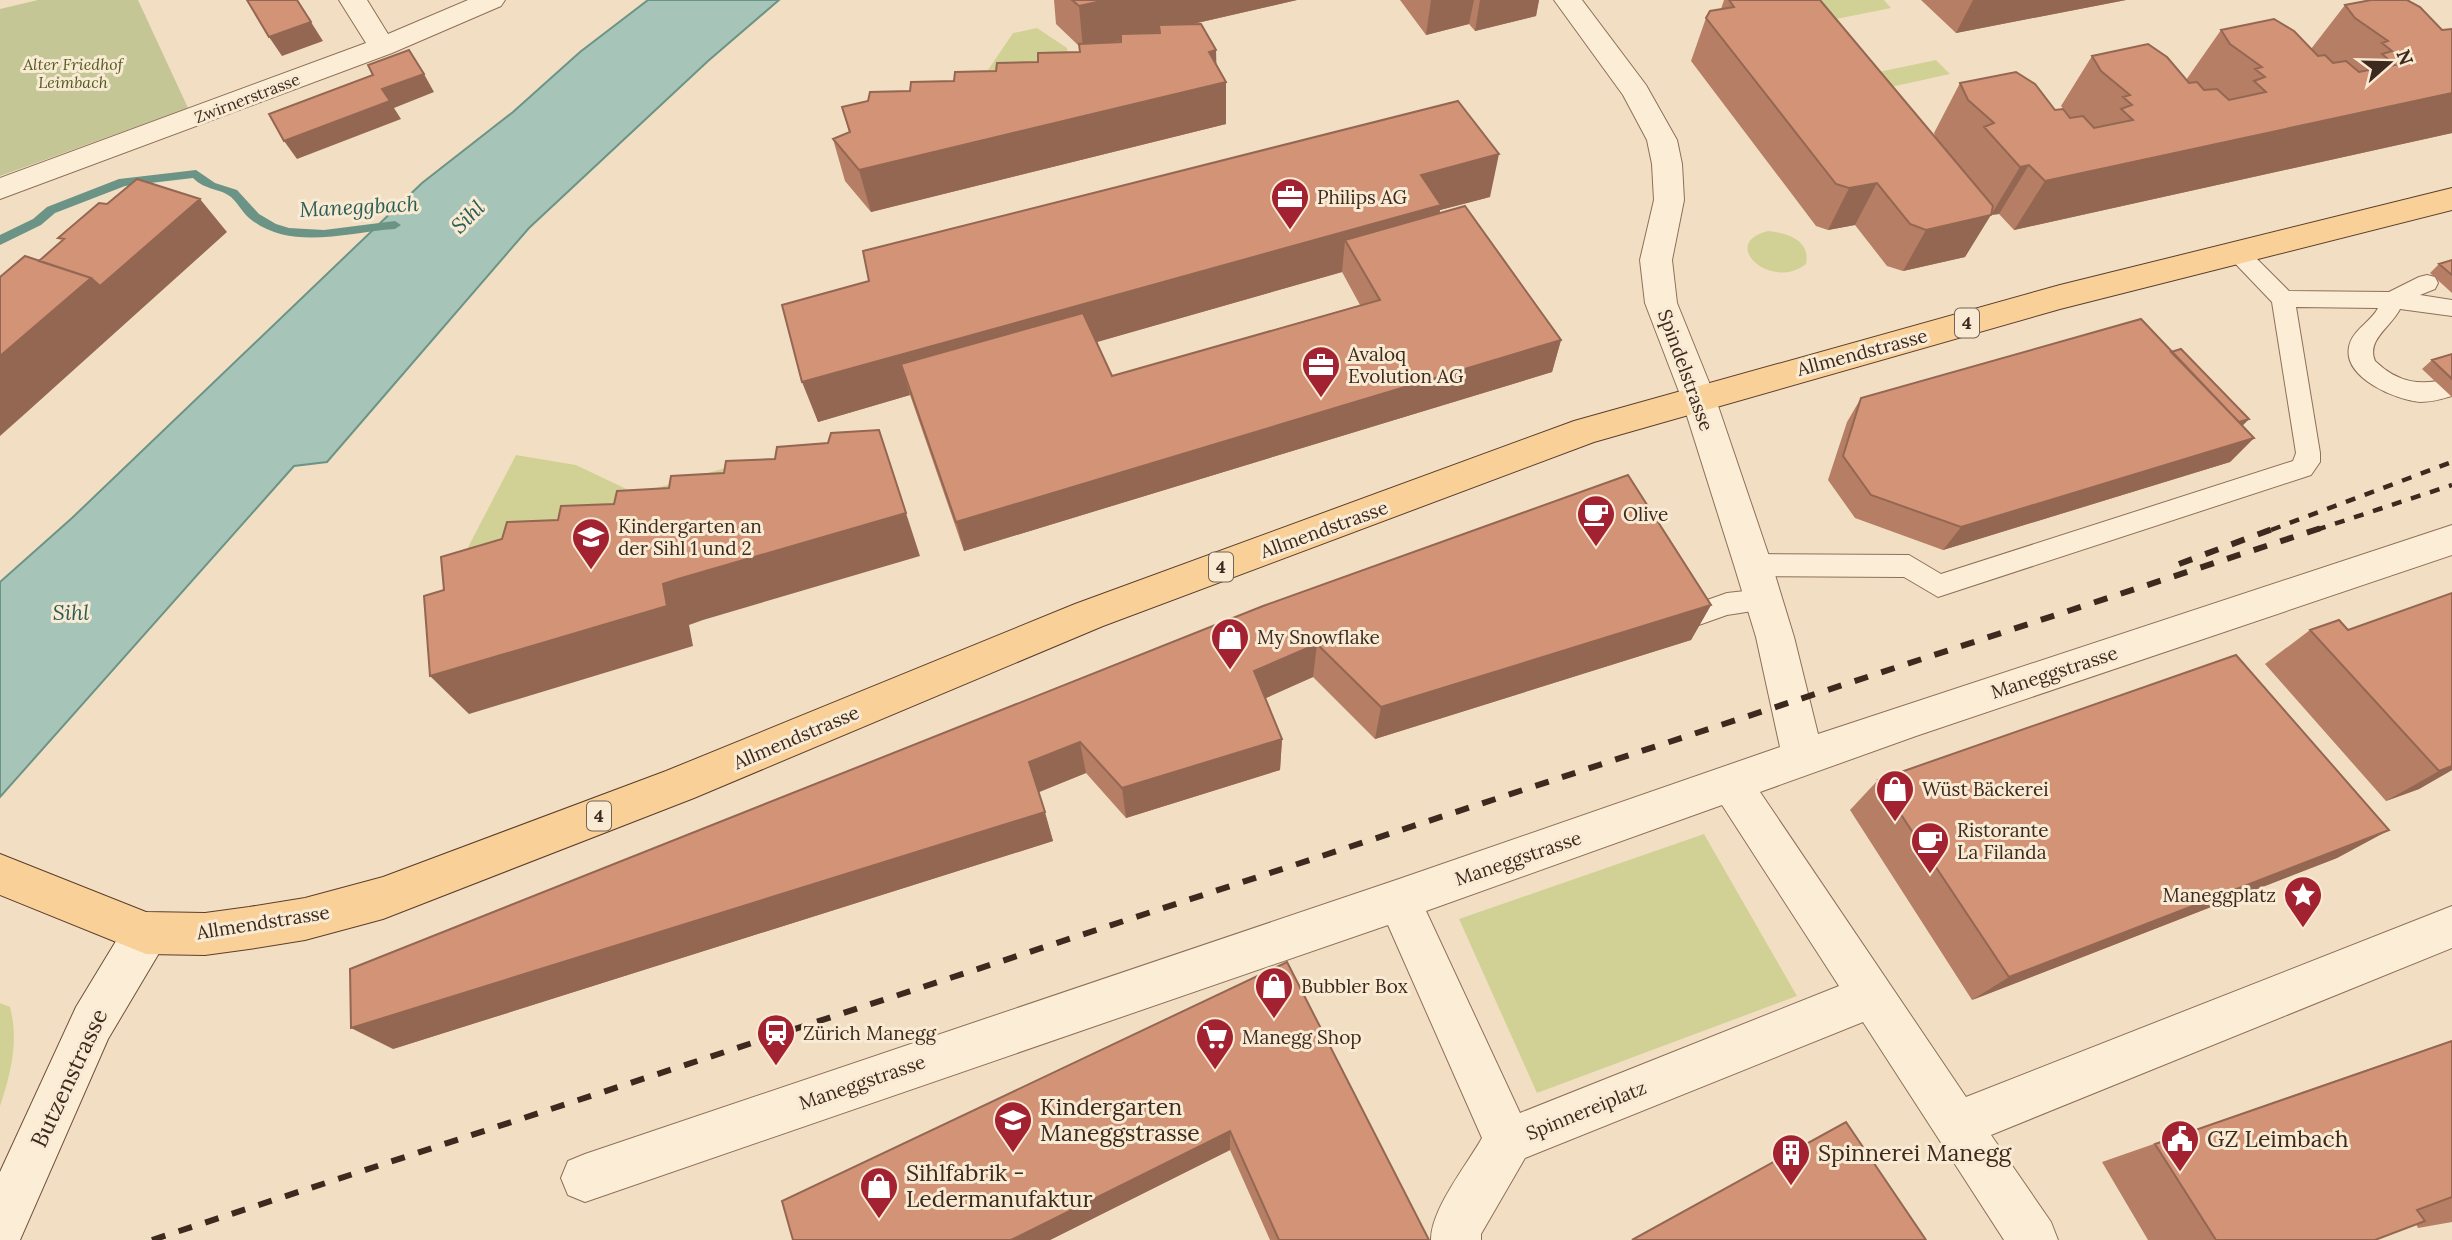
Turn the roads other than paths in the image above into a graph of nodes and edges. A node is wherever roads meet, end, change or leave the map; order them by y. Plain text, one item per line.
1 (353, 0) edge
2 (491, 0) edge
3 (1568, 0) edge
4 (382, 47) junction
5 (0, 190) edge
6 (2452, 199) edge
7 (2236, 251) junction
8 (2427, 283) dead end
9 (2283, 299) junction
10 (2393, 300) junction
11 (2452, 309) edge
12 (2452, 322) edge
13 (2452, 387) edge
14 (1698, 397) junction
15 (2452, 540) edge
16 (1758, 583) junction
17 (1679, 621) edge
18 (1803, 758) junction
19 (1731, 783) junction
20 (10, 879) edge
21 (1399, 900) junction
22 (2452, 928) edge
23 (146, 933) junction
24 (1871, 996) junction
25 (1956, 1125) junction
26 (1508, 1141) junction
27 (585, 1178) dead end
28 (0, 1228) edge
29 (1456, 1240) edge
30 (2033, 1240) edge

1 - 4 street
2 - 4 street, Zwirnerstrasse
3 - 14 street, Spindelstrasse
4 - 5 street, Zwirnerstrasse
6 - 7 main road, Allmendstrasse / 4
7 - 9 lane
7 - 14 main road, Allmendstrasse / 4
8 - 10 lane
9 - 10 lane
9 - 16 lane
10 - 11 lane
10 - 12 lane
10 - 13 lane
14 - 16 street, Spindelstrasse
14 - 23 main road, Allmendstrasse / 4
15 - 18 street, Maneggstrasse
16 - 17 lane
16 - 18 street, Spindelstrasse
18 - 19 street, Maneggstrasse
19 - 21 street, Maneggstrasse
19 - 24 street
20 - 23 main road, Allmendstrasse / 4
21 - 26 street, Spinnereiplatz
21 - 27 street, Maneggstrasse
22 - 25 street
23 - 28 street, Butzenstrasse
24 - 25 street
24 - 26 street, Spinnereiplatz
25 - 30 street
26 - 29 street

